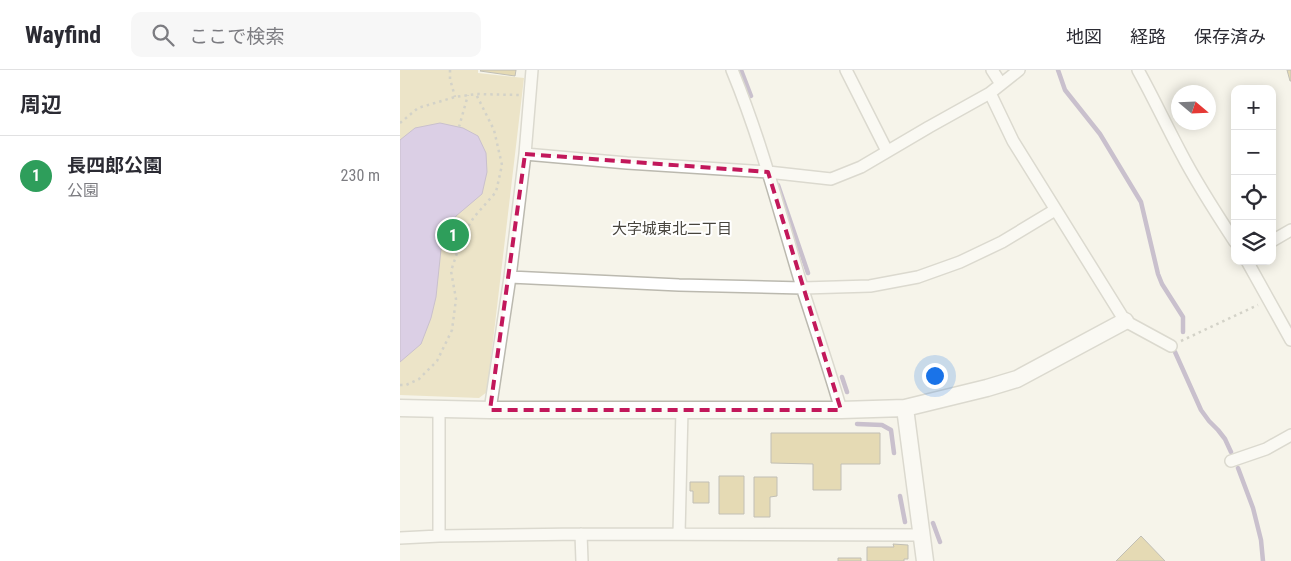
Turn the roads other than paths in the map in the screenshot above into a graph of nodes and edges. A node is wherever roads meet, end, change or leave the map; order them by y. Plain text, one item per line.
1 (532, 70) edge
2 (732, 70) edge
3 (846, 70) edge
4 (992, 70) edge
5 (1019, 70) edge
6 (1138, 70) edge
7 (1001, 84) junction
8 (990, 92) junction
9 (887, 151) junction
10 (525, 154) junction
11 (768, 172) junction
12 (1055, 210) junction
13 (1291, 230) edge
14 (1231, 236) edge
15 (1276, 239) edge
16 (1248, 265) edge
17 (510, 276) junction
18 (803, 288) junction
19 (1125, 321) junction
20 (1291, 340) edge
21 (1171, 346) road end
22 (400, 408) edge
23 (905, 408) junction
24 (440, 409) junction
25 (490, 410) junction
26 (682, 410) junction
27 (841, 410) junction
28 (1291, 435) edge
29 (1230, 461) dead end
30 (581, 534) junction
31 (679, 534) junction
32 (921, 535) junction
33 (439, 536) junction
34 (400, 538) edge
35 (582, 561) edge
36 (925, 561) edge

1 - 10 street
2 - 11 street
3 - 9 street
4 - 7 street
5 - 7 street
6 - 14 street
7 - 8 street
8 - 9 street
8 - 12 street
9 - 11 street
10 - 11 street
10 - 17 street
11 - 18 street
12 - 18 street
12 - 19 street
13 - 15 street
16 - 20 street
17 - 18 street
17 - 25 street
18 - 27 street
19 - 21 street
19 - 23 street
22 - 24 street
23 - 27 street
23 - 32 street
24 - 25 street
24 - 33 street
25 - 26 street
26 - 27 street
26 - 31 street
28 - 29 street
30 - 31 street
30 - 33 street
30 - 35 street
31 - 32 street
32 - 36 street
33 - 34 street

